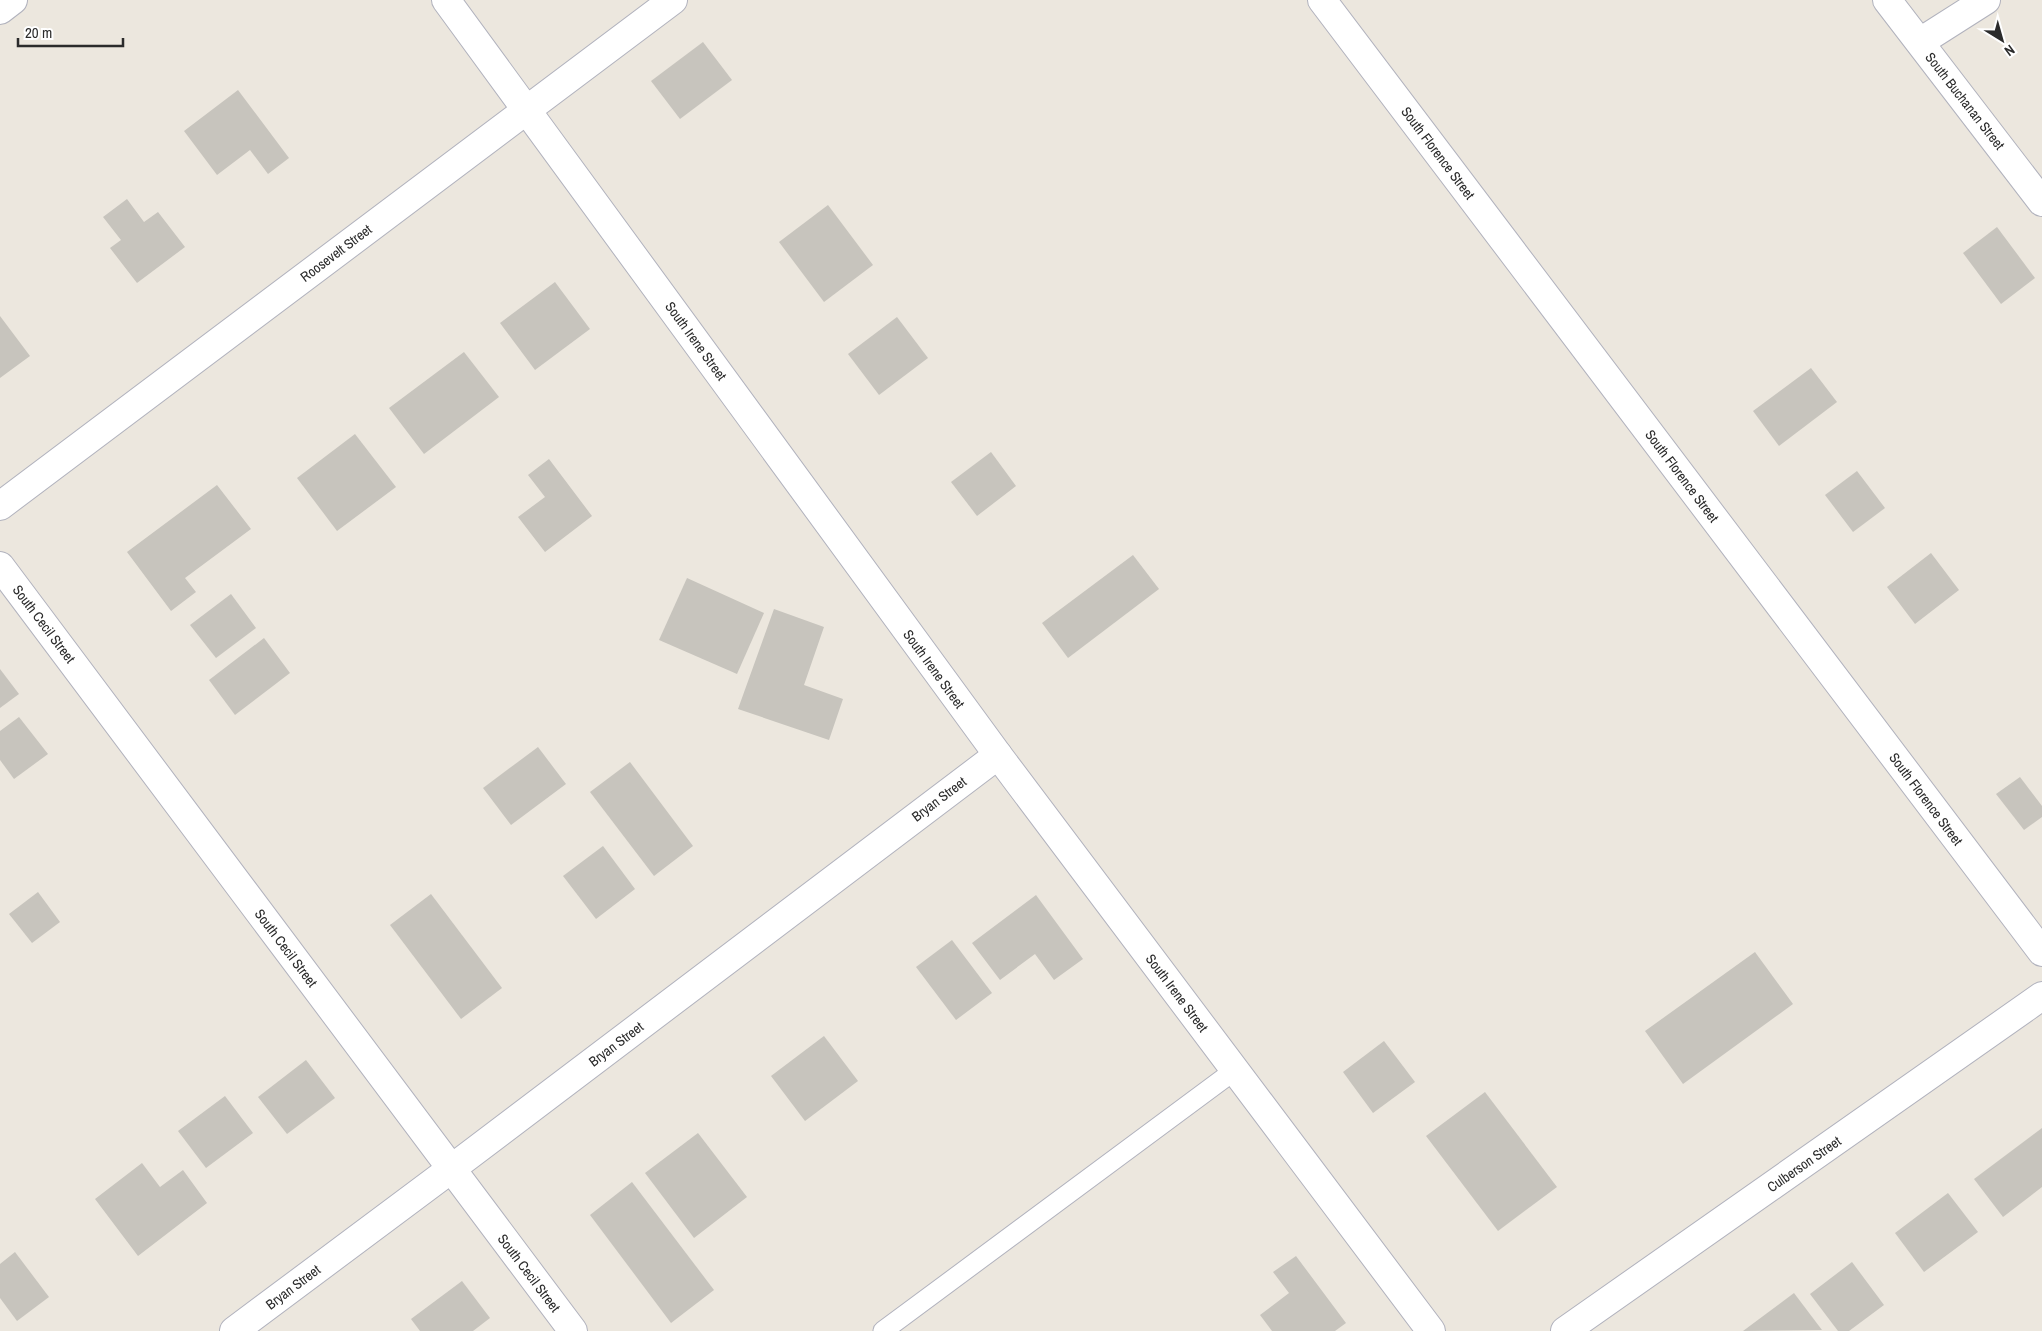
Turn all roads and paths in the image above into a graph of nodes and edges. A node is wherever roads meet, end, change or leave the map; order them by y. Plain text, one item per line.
1 (13, 0) edge
2 (446, 0) edge
3 (673, 0) edge
4 (1322, 0) edge
5 (1887, 0) edge
6 (1986, 0) edge
7 (0, 10) edge
8 (1920, 42) junction
9 (527, 109) junction
10 (2042, 202) edge
11 (0, 506) edge
12 (0, 566) edge
13 (998, 755) junction
14 (2042, 952) edge
15 (2042, 996) edge
16 (1235, 1070) junction
17 (451, 1169) junction
18 (234, 1331) edge
19 (573, 1331) edge
20 (882, 1331) edge
21 (1431, 1331) edge
22 (1565, 1331) edge

1 - 7 street
2 - 9 street, South Irene Street
3 - 9 street, Roosevelt Street
4 - 14 street, South Florence Street
5 - 8 street, South Buchanan Street
6 - 8 street
8 - 10 street, South Buchanan Street
9 - 11 street, Roosevelt Street
9 - 13 street, South Irene Street
12 - 17 street, South Cecil Street
13 - 16 street, South Irene Street
13 - 17 street, Bryan Street
15 - 22 street, Culberson Street
16 - 20 lane
16 - 21 street, South Irene Street
17 - 18 street, Bryan Street
17 - 19 street, South Cecil Street

